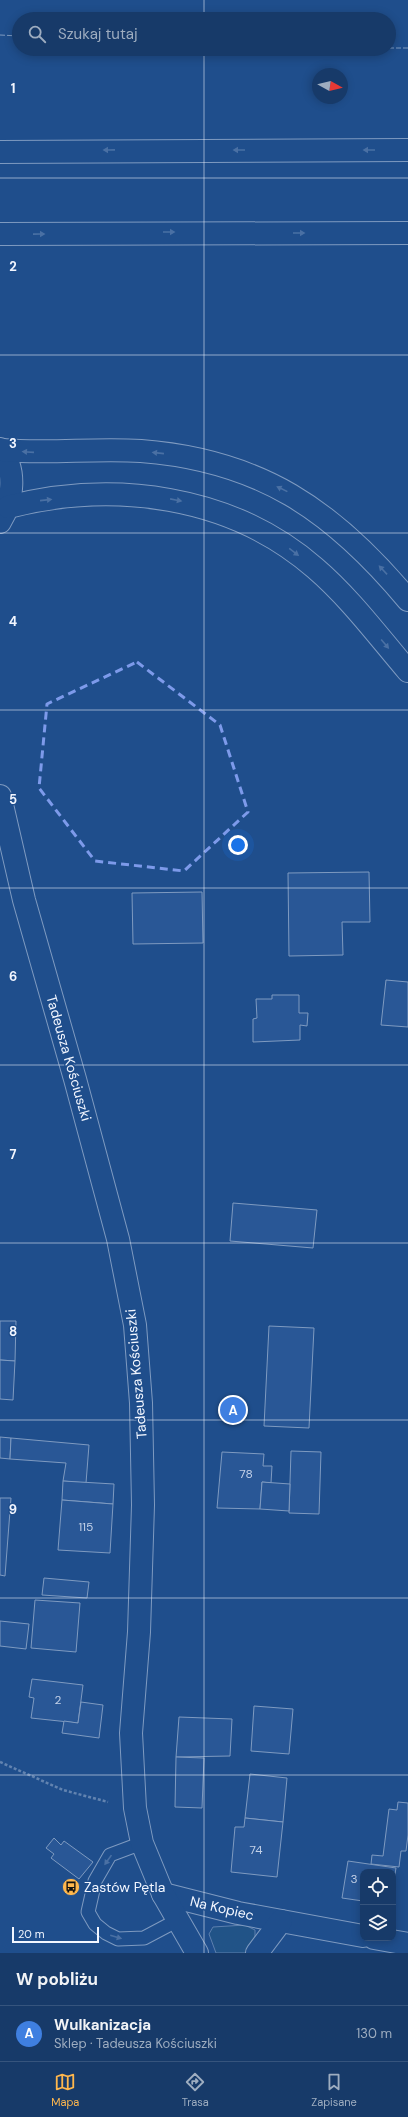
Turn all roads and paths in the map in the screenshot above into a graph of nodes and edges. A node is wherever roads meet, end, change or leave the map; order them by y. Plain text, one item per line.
1 (408, 150) edge
2 (0, 152) edge
3 (408, 233) edge
4 (0, 234) edge
5 (1, 450) edge
6 (4, 514) edge
7 (408, 600) edge
8 (408, 671) edge
9 (0, 796) edge
10 (0, 1762) edge
11 (135, 1808) junction
12 (142, 1843) junction
13 (163, 1894) junction
14 (178, 1920) junction
15 (281, 1921) junction
16 (360, 1935) edge
17 (391, 1941) edge
18 (408, 1944) edge
19 (197, 1953) edge
20 (257, 1953) edge

1 -> 2 main road
4 -> 3 main road
5 - 6 main road
7 -> 5 main road
6 -> 8 main road
9 - 11 main road, Tadeusza Kościuszki
10 - 11 path
11 - 12 main road, Tadeusza Kościuszki
12 - 13 main road, Tadeusza Kościuszki
12 -> 14 lane
13 - 14 main road, Tadeusza Kościuszki
13 - 15 main road, Na Kopiec
14 - 19 main road, Tadeusza Kościuszki
15 - 16 main road, Na Kopiec
15 - 20 main road
17 - 18 main road

